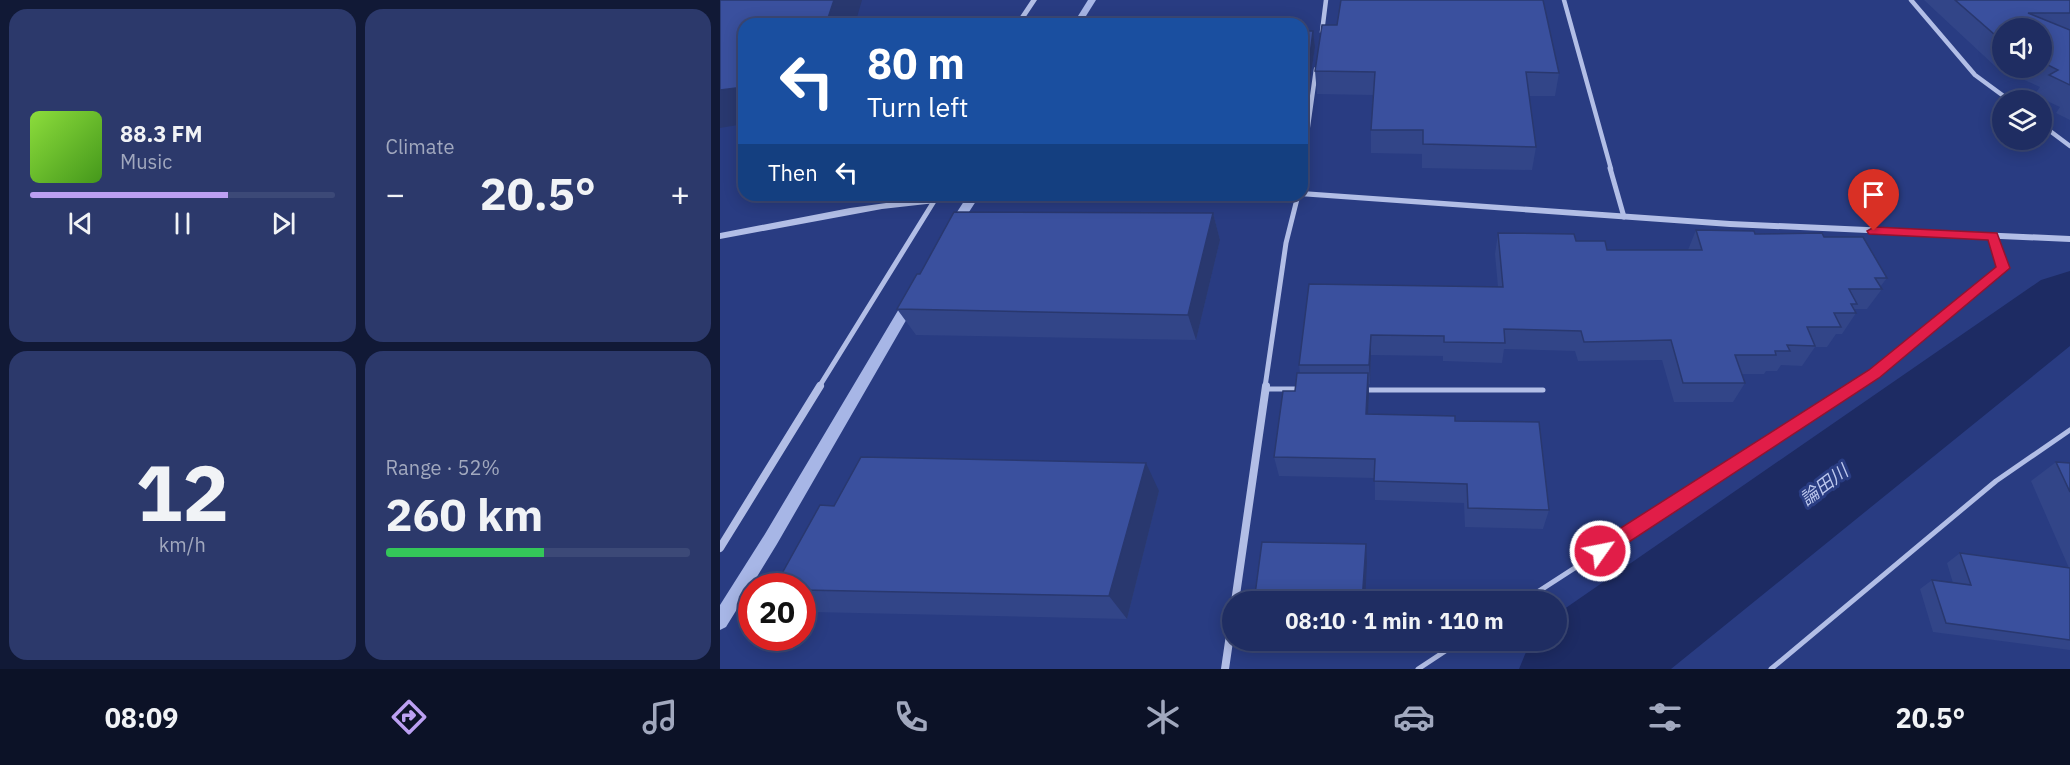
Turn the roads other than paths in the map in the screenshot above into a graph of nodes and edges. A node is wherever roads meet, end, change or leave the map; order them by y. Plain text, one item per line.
1 (1034, 0) edge
2 (1326, 0) edge
3 (1564, 0) edge
4 (1911, 0) edge
5 (1022, 18) edge
6 (1322, 34) edge
7 (1318, 57) edge
8 (1996, 90) edge
9 (1308, 128) edge
10 (2052, 132) edge
11 (2070, 146) edge
12 (1308, 196) edge
13 (895, 201) edge
14 (911, 201) edge
15 (934, 201) edge
16 (1298, 201) edge
17 (893, 204) junction
18 (1624, 217) junction
19 (720, 236) edge
20 (1993, 236) junction
21 (2066, 239) edge
22 (1264, 389) junction
23 (1311, 389) edge
24 (1357, 390) edge
25 (1543, 390) dead end
26 (2070, 430) edge
27 (720, 548) edge
28 (1236, 591) edge
29 (1539, 591) edge
30 (1228, 651) edge
31 (1445, 651) edge
32 (1225, 669) edge
33 (1418, 669) edge
34 (1772, 669) edge

1 - 5 street
2 - 6 street
3 - 18 street
4 - 8 street
7 - 9 street
10 - 11 street
12 - 18 street
13 - 17 street
14 - 17 street
15 - 27 street
16 - 22 street
17 - 19 street
18 - 20 street
20 - 21 street
20 - 29 lane
22 - 23 lane
22 - 28 street
24 - 25 lane
26 - 34 lane
30 - 32 street
31 - 33 lane

